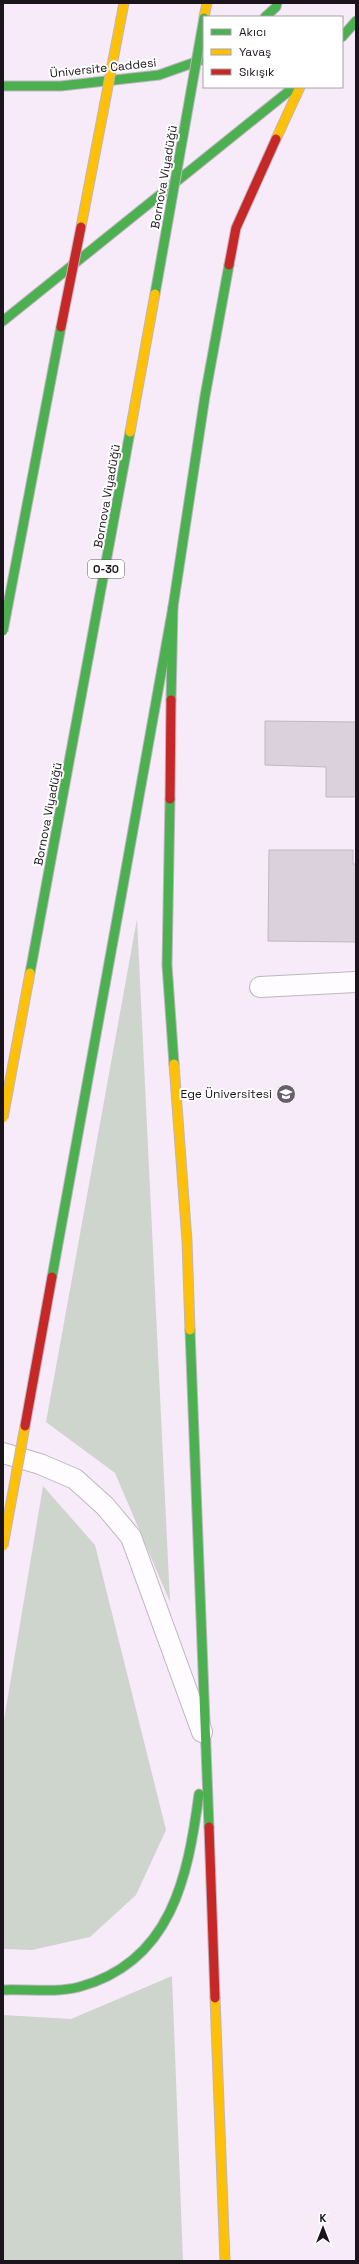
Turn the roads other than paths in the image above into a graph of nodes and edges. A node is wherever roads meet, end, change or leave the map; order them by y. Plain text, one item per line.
1 (124, 3) edge
2 (207, 3) edge
3 (277, 3) edge
4 (204, 16) edge
5 (266, 16) edge
6 (356, 21) edge
7 (203, 24) edge
8 (343, 36) edge
9 (203, 59) edge
10 (3, 86) edge
11 (293, 88) edge
12 (300, 88) edge
13 (3, 321) edge
14 (173, 607) junction
15 (3, 631) edge
16 (356, 982) edge
17 (260, 987) dead end
18 (3, 1118) edge
19 (3, 1452) edge
20 (3, 1546) edge
21 (206, 1741) junction
22 (3, 1990) edge
23 (225, 2261) edge

1 - 15 main road, bridge
2 - 4 main road, Bornova Viyadüğü / O-30
3 - 5 main road
6 - 8 main road
7 - 18 main road, Bornova Viyadüğü / O-30, bridge
9 - 10 main road, Üniversite Caddesi
11 - 13 main road
12 - 14 main road
14 - 20 main road, bridge
14 - 21 main road
16 - 17 lane
19 - 21 lane
21 - 22 main road
21 - 23 main road

